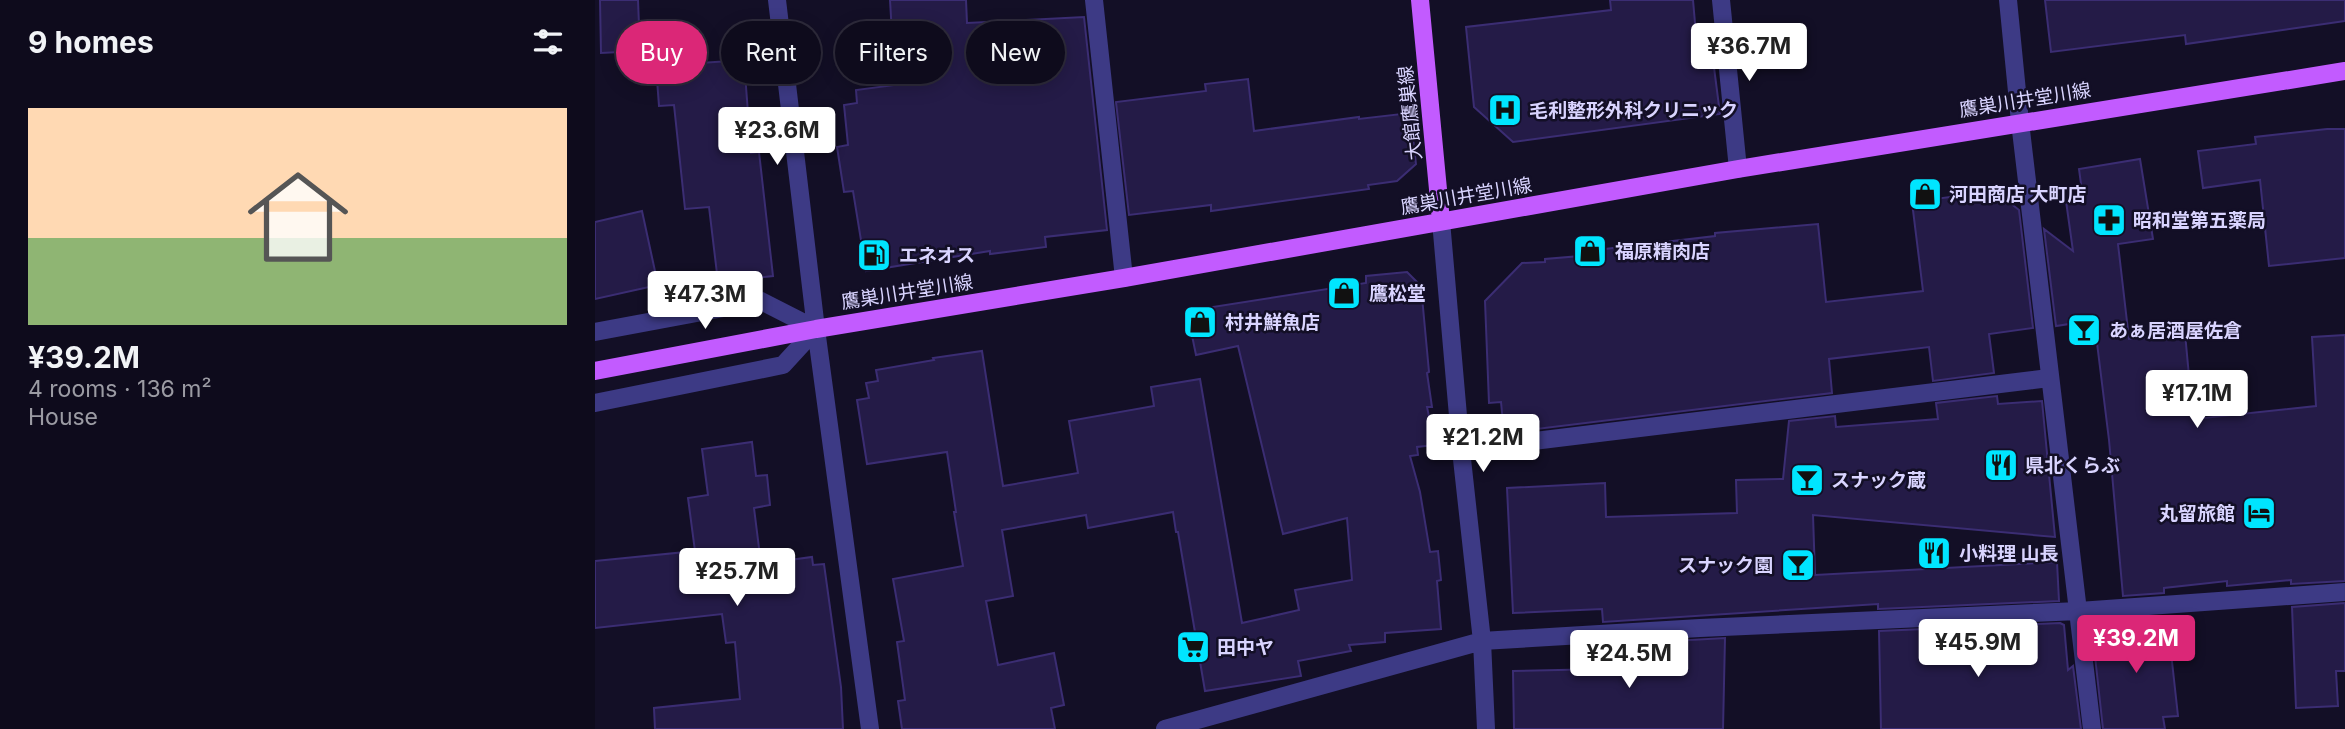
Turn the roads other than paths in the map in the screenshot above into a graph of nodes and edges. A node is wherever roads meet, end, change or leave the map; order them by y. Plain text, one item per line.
1 (777, 0) edge
2 (1094, 0) edge
3 (1420, 0) edge
4 (1721, 0) edge
5 (2008, 0) edge
6 (2345, 71) edge
7 (2019, 122) junction
8 (1738, 169) junction
9 (1441, 222) junction
10 (1125, 278) junction
11 (816, 329) junction
12 (595, 332) edge
13 (595, 370) edge
14 (2049, 378) junction
15 (595, 403) edge
16 (1461, 450) junction
17 (2345, 592) edge
18 (2079, 611) junction
19 (1482, 641) junction
20 (870, 729) edge
21 (1165, 729) edge
22 (1486, 729) edge
23 (2092, 729) edge

1 - 11 street
2 - 10 street
3 - 9 main road, 大館鷹巣線
4 - 8 street
5 - 7 street
6 - 7 main road, 鷹巣川井堂川線
7 - 8 main road, 鷹巣川井堂川線
7 - 14 street
8 - 9 main road, 鷹巣川井堂川線
9 - 10 main road, 鷹巣川井堂川線
9 - 16 street
10 - 11 main road, 鷹巣川井堂川線
11 - 12 street
11 - 13 main road, 鷹巣川井堂川線
11 - 15 street
11 - 20 street
14 - 16 street
14 - 18 street
16 - 19 street
17 - 18 street
18 - 19 street
18 - 23 street
19 - 21 street
19 - 22 street

